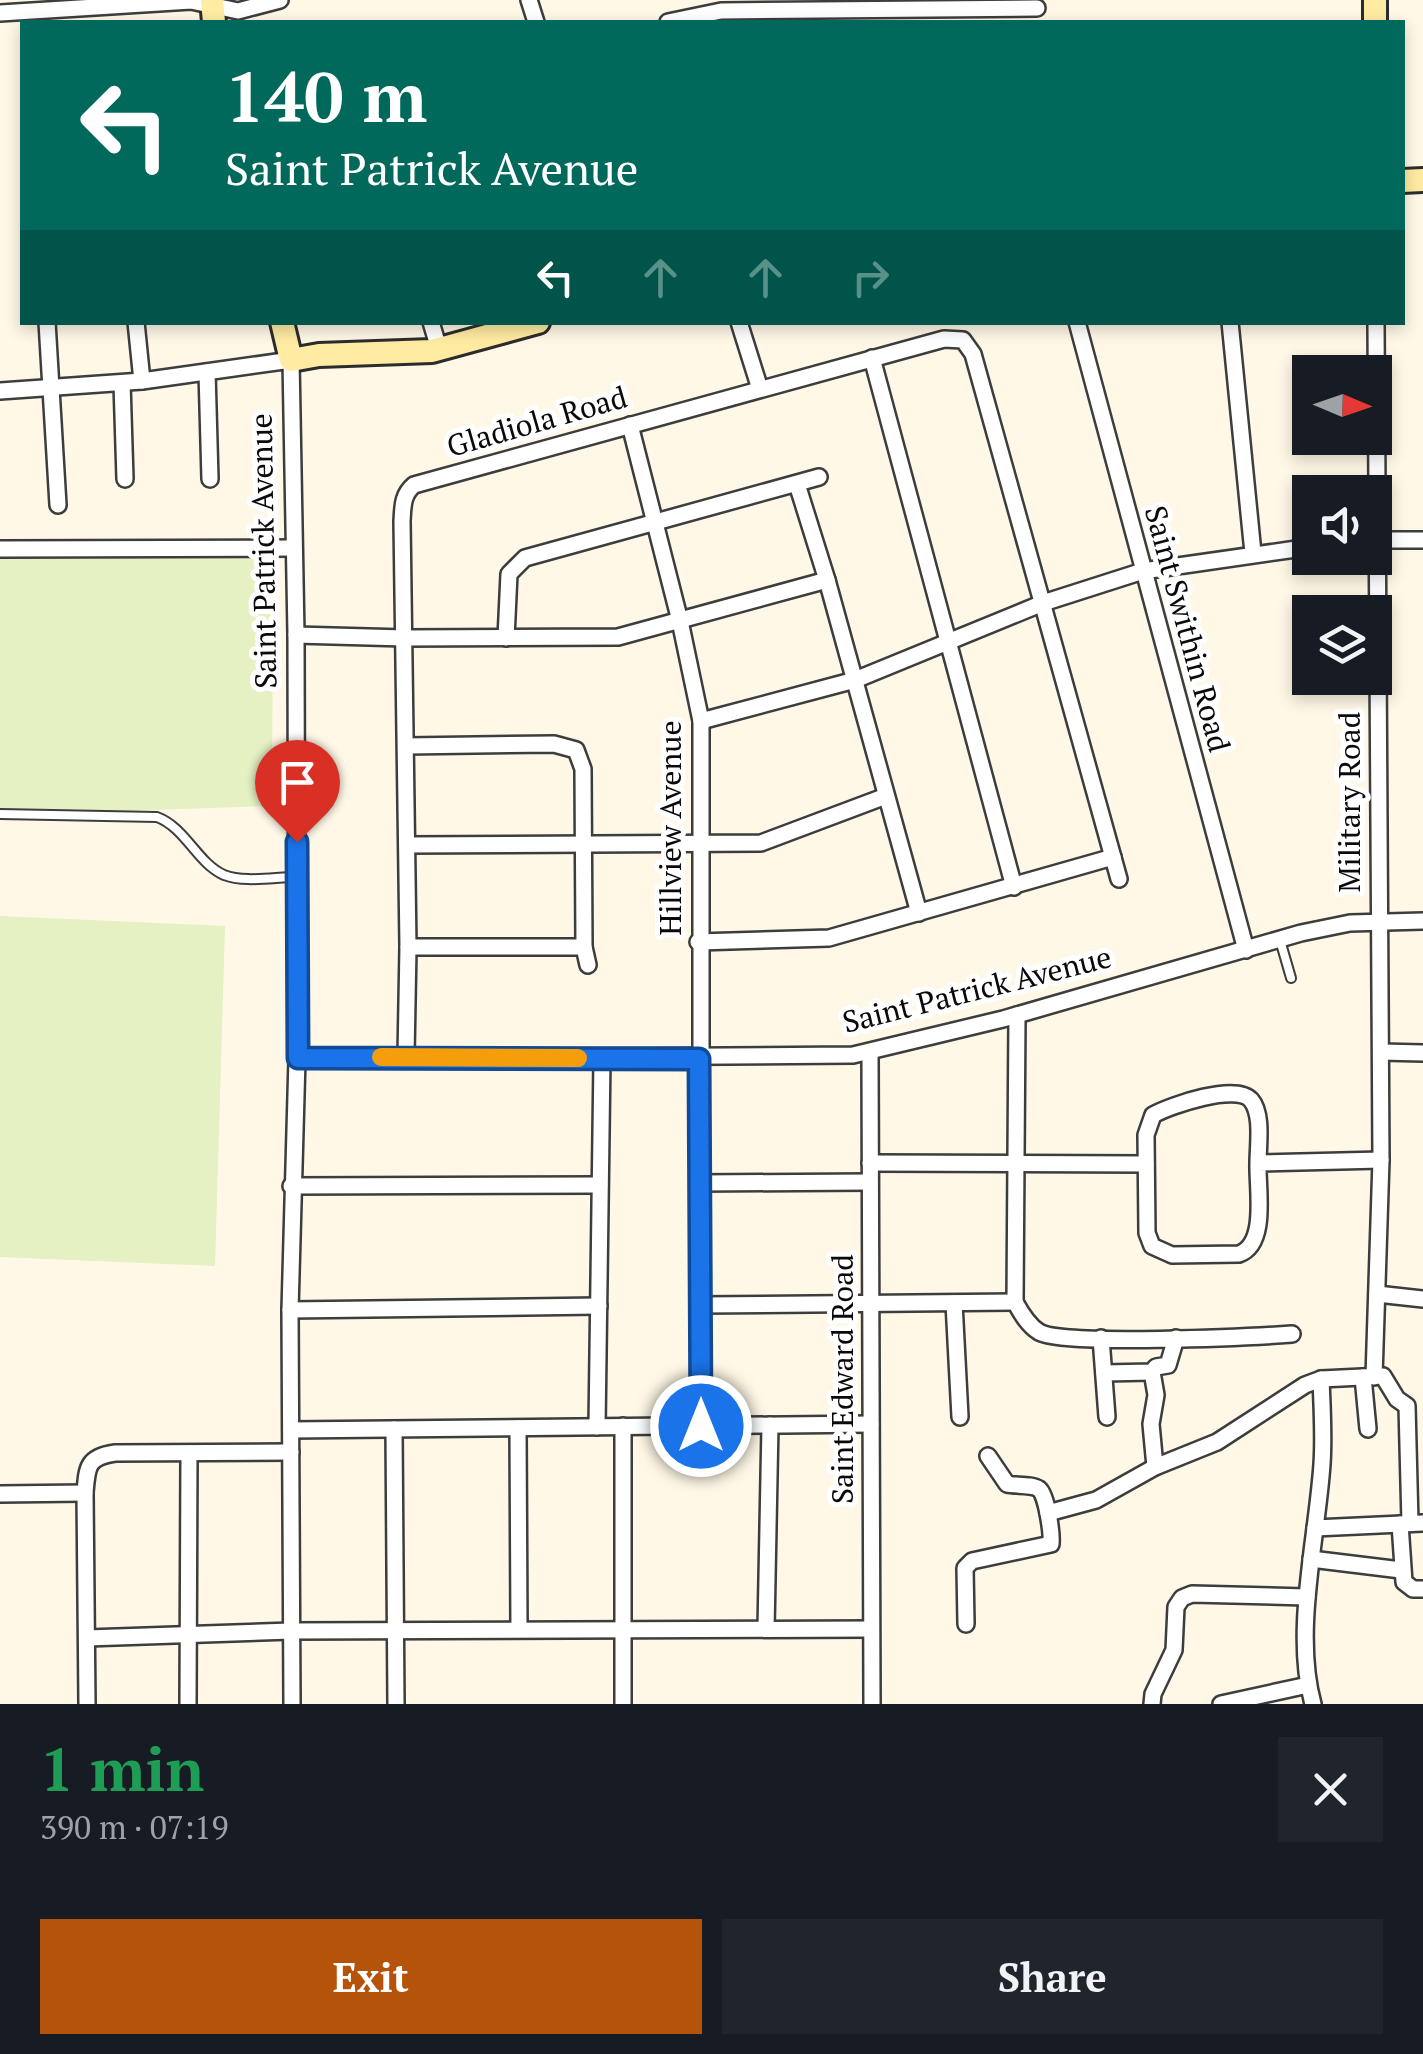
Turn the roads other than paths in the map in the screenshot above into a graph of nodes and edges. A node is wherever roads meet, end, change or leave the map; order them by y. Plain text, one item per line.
1 (280, 0) edge
2 (155, 1) edge
3 (100, 9) edge
4 (212, 10) edge
5 (1037, 10) edge
6 (0, 13) edge
7 (845, 16) edge
8 (31, 17) edge
9 (722, 17) edge
10 (690, 20) edge
11 (46, 325) edge
12 (136, 325) edge
13 (283, 325) edge
14 (432, 325) edge
15 (527, 325) edge
16 (740, 325) edge
17 (1078, 325) edge
18 (1230, 325) edge
19 (1376, 325) edge
20 (438, 349) junction
21 (872, 358) junction
22 (291, 360) junction
23 (208, 372) junction
24 (142, 382) junction
25 (122, 383) junction
26 (51, 389) junction
27 (760, 389) junction
28 (0, 391) edge
29 (630, 425) junction
30 (1376, 475) edge
31 (819, 477) dead end
32 (125, 479) dead end
33 (210, 479) dead end
34 (796, 484) junction
35 (58, 505) dead end
36 (655, 521) junction
37 (1392, 540) edge
38 (1423, 540) edge
39 (293, 548) junction
40 (0, 549) edge
41 (1292, 549) edge
42 (1254, 553) junction
43 (1142, 571) junction
44 (1376, 575) edge
45 (827, 580) junction
46 (1044, 602) junction
47 (680, 621) junction
48 (296, 635) junction
49 (405, 638) junction
50 (506, 638) junction
51 (949, 642) junction
52 (855, 680) junction
53 (701, 722) junction
54 (406, 746) junction
55 (886, 796) junction
56 (0, 814) edge
57 (585, 844) junction
58 (698, 844) junction
59 (407, 845) junction
60 (1113, 857) junction
61 (297, 877) junction
62 (1120, 879) dead end
63 (1014, 887) junction
64 (920, 913) junction
65 (1381, 920) junction
66 (1423, 921) edge
67 (1280, 940) junction
68 (698, 942) junction
69 (584, 946) junction
70 (408, 947) junction
71 (1246, 950) junction
72 (588, 965) dead end
73 (1291, 978) dead end
74 (1017, 1015) junction
75 (1381, 1052) junction
76 (870, 1053) junction
77 (1423, 1053) edge
78 (406, 1056) junction
79 (298, 1058) junction
80 (602, 1058) junction
81 (699, 1059) junction
82 (1382, 1160) junction
83 (1258, 1163) junction
84 (870, 1164) junction
85 (1016, 1164) junction
86 (1146, 1164) junction
87 (870, 1182) junction
88 (700, 1183) junction
89 (600, 1185) junction
90 (291, 1186) junction
91 (1377, 1294) junction
92 (1423, 1298) edge
93 (1015, 1302) junction
94 (954, 1303) junction
95 (871, 1304) junction
96 (700, 1305) junction
97 (599, 1306) junction
98 (290, 1310) junction
99 (1292, 1334) dead end
100 (1102, 1338) junction
101 (1176, 1338) junction
102 (1152, 1372) junction
103 (1104, 1374) junction
104 (1368, 1377) junction
105 (1321, 1379) junction
106 (960, 1417) dead end
107 (1107, 1417) dead end
108 (1416, 1423) edge
109 (871, 1424) junction
110 (770, 1425) junction
111 (623, 1426) junction
112 (701, 1426) junction
113 (597, 1427) junction
114 (518, 1428) junction
115 (394, 1429) junction
116 (291, 1430) junction
117 (1368, 1430) dead end
118 (291, 1452) junction
119 (189, 1453) junction
120 (988, 1456) dead end
121 (1155, 1467) junction
122 (85, 1493) junction
123 (0, 1494) edge
124 (1048, 1513) junction
125 (1411, 1523) edge
126 (1314, 1528) junction
127 (1311, 1559) junction
128 (1402, 1570) junction
129 (1423, 1590) edge
130 (1307, 1597) junction
131 (966, 1624) dead end
132 (622, 1629) junction
133 (871, 1629) junction
134 (520, 1630) junction
135 (766, 1630) junction
136 (291, 1631) junction
137 (396, 1631) junction
138 (188, 1635) junction
139 (87, 1638) junction
140 (1308, 1685) junction
141 (87, 1704) edge
142 (188, 1704) edge
143 (292, 1704) edge
144 (396, 1704) edge
145 (622, 1704) edge
146 (872, 1704) edge
147 (1152, 1704) edge
148 (1221, 1704) edge
149 (1313, 1704) edge

1 - 4 street
2 - 3 street
2 - 4 street
3 - 8 street
5 - 7 street
6 - 8 street
7 - 9 street
9 - 10 street
11 - 26 street
12 - 24 street
13 - 22 street, Saint Patrick Avenue
14 - 20 street
15 - 20 street
16 - 27 street
17 - 43 street, Saint Swithin Road
18 - 42 street
19 - 30 street, Military Road
20 - 22 street
21 - 27 street, Gladiola Road
21 - 46 street, Gladiola Road
21 - 51 street
22 - 23 street
22 - 39 street, Saint Patrick Avenue
23 - 24 street
23 - 33 street
24 - 25 street
25 - 26 street
25 - 32 street
26 - 28 street
26 - 35 street
27 - 29 street, Gladiola Road
29 - 36 street, Hillview Avenue
29 - 49 street, Gladiola Road
31 - 34 street
34 - 36 street
34 - 45 street
36 - 47 street, Hillview Avenue
36 - 50 street
37 - 38 street
39 - 40 street
39 - 48 street, Saint Patrick Avenue
41 - 42 street
42 - 43 street
43 - 46 street
43 - 71 street, Saint Swithin Road
44 - 65 street, Military Road
45 - 47 street
45 - 52 street
46 - 51 street
46 - 60 street
47 - 50 street
47 - 53 street, Hillview Avenue
48 - 49 street
48 - 61 street, Saint Patrick Avenue
49 - 50 street
49 - 54 street, Gladiola Road
51 - 52 street
51 - 63 street
52 - 53 street
52 - 55 street
53 - 58 street, Hillview Avenue
54 - 57 street
54 - 59 street, Gladiola Road
55 - 58 street
55 - 64 street
56 - 61 lane
57 - 58 street
57 - 59 street
57 - 69 street
58 - 68 street, Hillview Avenue
59 - 70 street, Gladiola Road
60 - 62 street
60 - 63 street
61 - 79 street, Saint Patrick Avenue
63 - 64 street
64 - 68 street
65 - 66 street, Saint Patrick Avenue
65 - 67 street, Saint Patrick Avenue
65 - 75 street, Military Road
67 - 71 street, Saint Patrick Avenue
67 - 73 lane
68 - 81 street, Hillview Avenue
69 - 70 street
69 - 72 street
70 - 78 street, Gladiola Road
71 - 74 street, Saint Patrick Avenue
74 - 76 street, Saint Patrick Avenue
74 - 85 street
75 - 77 street
75 - 82 street, Military Road
76 - 81 street, Saint Patrick Avenue
76 - 84 street, Saint Edward Road
78 - 79 street, Saint Patrick Avenue
78 - 80 street, Saint Patrick Avenue
79 - 90 street
80 - 81 street, Saint Patrick Avenue
80 - 89 street
81 - 88 street, Hillview Avenue
82 - 83 street
82 - 91 street, Military Road
83 - 86 street
83 - 86 street
84 - 85 street
84 - 87 street, Saint Edward Road
85 - 86 street
85 - 93 street
87 - 88 street
87 - 95 street, Saint Edward Road
88 - 96 street, Hillview Avenue
89 - 90 street
89 - 97 street
90 - 98 street
91 - 92 street
91 - 104 street, Military Road
93 - 94 street
93 - 100 street
94 - 95 street
94 - 106 street
95 - 96 street
95 - 109 street, Saint Edward Road
96 - 112 street, Hillview Avenue
97 - 98 street
97 - 113 street
98 - 116 street
99 - 101 street
100 - 101 street
100 - 103 street
101 - 102 street
102 - 103 street
102 - 121 street
103 - 107 street
104 - 105 street
104 - 108 street
104 - 117 street, Military Road
105 - 121 street
105 - 126 street
108 - 125 street
109 - 110 street
109 - 133 street, Saint Edward Road
110 - 112 street
110 - 135 street
111 - 112 street
111 - 113 street
111 - 132 street
113 - 114 street
114 - 115 street
114 - 134 street
115 - 116 street
115 - 137 street
116 - 118 street
118 - 119 street
118 - 136 street
119 - 122 street
119 - 138 street
120 - 124 street
121 - 124 street
122 - 123 street
122 - 139 street
124 - 131 street
125 - 126 street
125 - 128 street
126 - 127 street
127 - 128 street
127 - 130 street
128 - 129 street
130 - 140 street
130 - 147 street
132 - 134 street
132 - 135 street
132 - 145 street
133 - 135 street
133 - 146 street, Saint Edward Road
134 - 137 street
136 - 137 street
136 - 138 street
136 - 143 street
137 - 144 street
138 - 139 street
138 - 142 street
139 - 141 street
140 - 148 street
140 - 149 street

